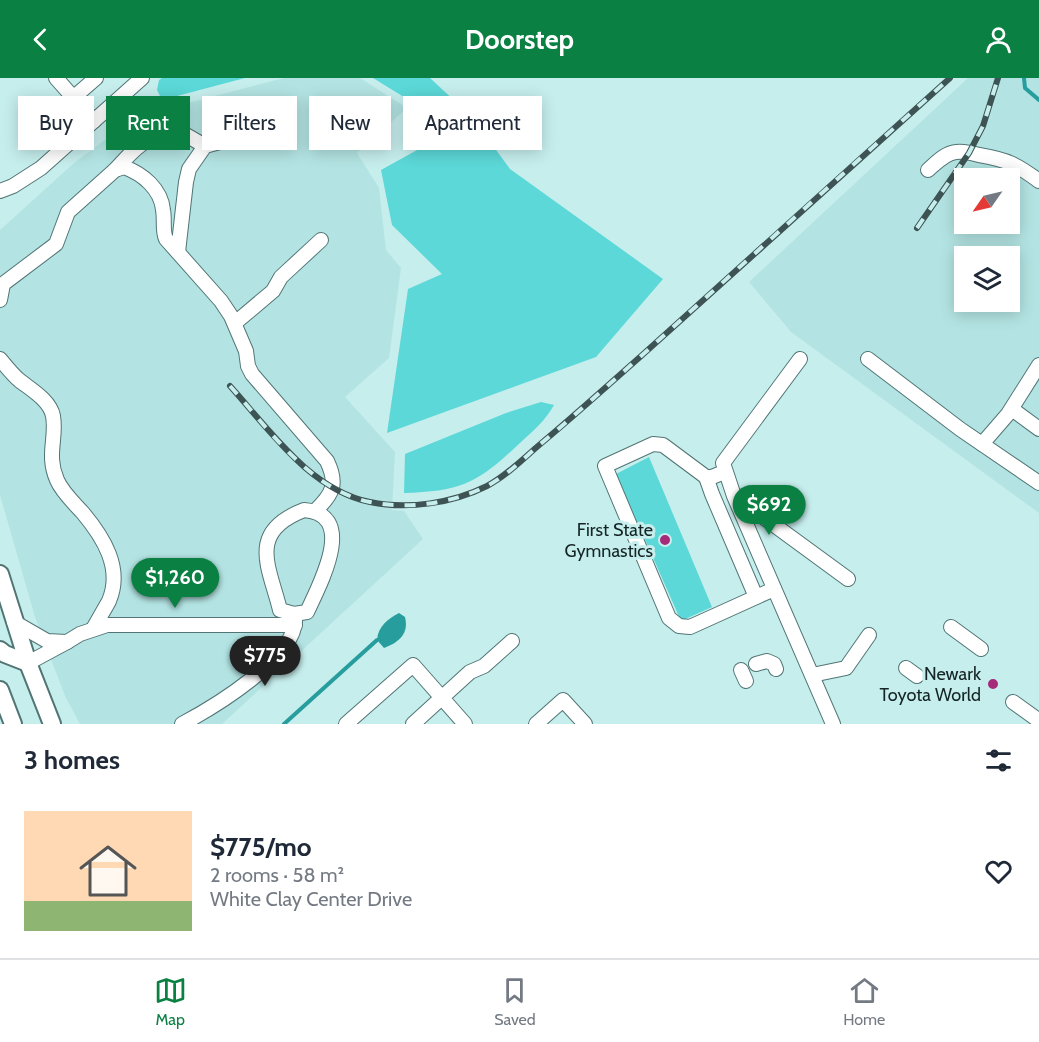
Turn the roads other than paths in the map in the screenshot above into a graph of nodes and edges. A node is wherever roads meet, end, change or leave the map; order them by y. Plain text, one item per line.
1 (56, 78) edge
2 (96, 78) edge
3 (142, 78) edge
4 (71, 96) edge
5 (75, 96) edge
6 (94, 121) edge
7 (202, 144) edge
8 (61, 150) edge
9 (202, 150) edge
10 (115, 170) junction
11 (928, 170) dead end
12 (1039, 181) edge
13 (0, 191) edge
14 (321, 240) dead end
15 (178, 252) junction
16 (0, 300) edge
17 (235, 323) junction
18 (0, 359) edge
19 (800, 359) dead end
20 (868, 359) dead end
21 (1039, 365) edge
22 (1034, 387) edge
23 (1012, 409) junction
24 (1039, 429) edge
25 (982, 444) junction
26 (724, 472) junction
27 (706, 477) junction
28 (1039, 483) edge
29 (734, 496) junction
30 (315, 511) junction
31 (0, 574) edge
32 (848, 579) dead end
33 (774, 589) junction
34 (756, 597) junction
35 (295, 620) junction
36 (14, 622) junction
37 (951, 628) dead end
38 (93, 629) junction
39 (869, 640) dead end
40 (513, 641) dead end
41 (67, 642) junction
42 (982, 648) dead end
43 (0, 650) edge
44 (28, 663) junction
45 (756, 664) dead end
46 (810, 665) junction
47 (776, 669) dead end
48 (0, 690) edge
49 (442, 698) junction
50 (1013, 702) dead end
51 (0, 716) edge
52 (1039, 718) edge
53 (3, 724) edge
54 (13, 724) edge
55 (52, 724) edge
56 (182, 724) edge
57 (346, 724) edge
58 (413, 724) edge
59 (465, 724) edge
60 (536, 724) edge
61 (585, 724) edge
62 (833, 724) edge

1 - 4 street
2 - 5 street
3 - 6 street
7 - 10 street
8 - 13 street
9 - 15 street
10 - 15 street
10 - 16 street
11 - 12 street
14 - 17 street
15 - 17 street
17 - 30 street
18 - 38 street
19 - 26 street
20 - 25 street
21 - 22 street
22 - 23 street
23 - 24 street
23 - 25 street
25 - 28 street
26 - 27 street
26 - 29 street
27 - 34 street
27 - 34 street
29 - 32 street
29 - 33 street
30 - 35 street
30 - 35 street
31 - 36 main road
33 - 34 street
33 - 46 street
35 - 38 street
35 - 56 street
36 - 41 street
36 - 44 main road
37 - 42 street
38 - 41 street
39 - 46 street
40 - 49 street
41 - 44 street
43 - 44 main road
44 - 55 main road
45 - 47 street
46 - 62 street
48 - 54 main road
49 - 57 street
49 - 58 street
49 - 59 street
50 - 52 street
51 - 53 main road
60 - 61 street

